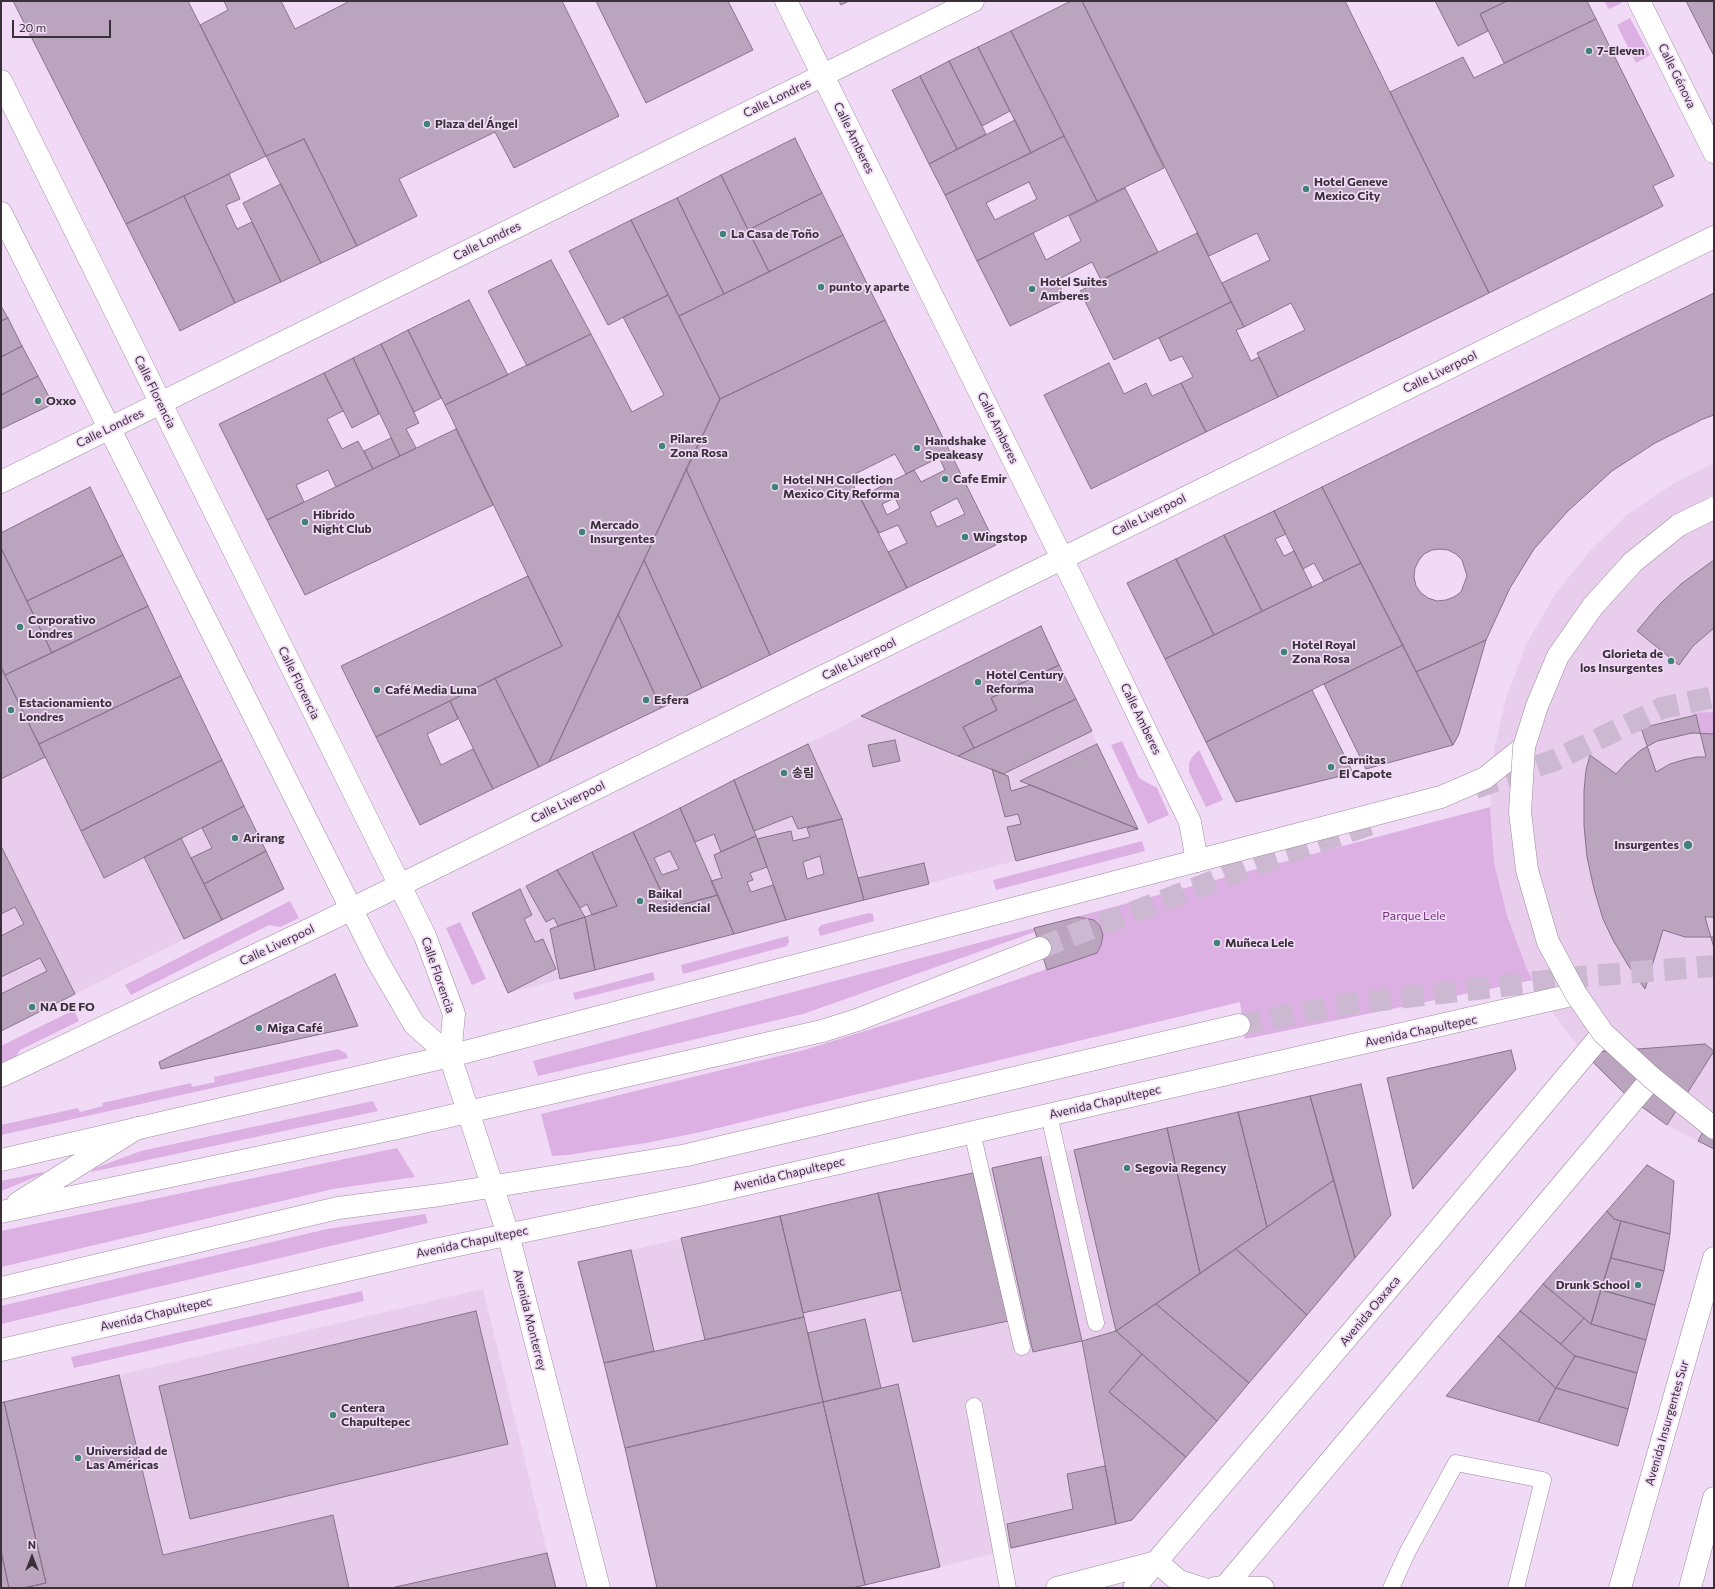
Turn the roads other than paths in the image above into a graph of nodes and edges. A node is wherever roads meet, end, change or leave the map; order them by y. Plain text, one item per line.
1 (786, 1) edge
2 (973, 1) edge
3 (1639, 1) edge
4 (823, 75) junction
5 (1, 81) edge
6 (1714, 152) edge
7 (1, 213) edge
8 (1714, 237) edge
9 (161, 403) junction
10 (110, 428) junction
11 (1, 482) edge
12 (1714, 508) edge
13 (1062, 558) junction
14 (1524, 747) junction
15 (1197, 860) junction
16 (400, 885) junction
17 (352, 909) junction
18 (1040, 948) tunnel mouth
19 (1576, 994) junction
20 (1239, 1025) tunnel mouth
21 (1603, 1033) junction
22 (450, 1056) junction
23 (1, 1076) edge
24 (1652, 1078) junction
25 (468, 1111) junction
26 (1049, 1115) junction
27 (137, 1128) junction
28 (1714, 1128) edge
29 (972, 1132) junction
30 (1, 1160) edge
31 (492, 1186) junction
32 (3, 1211) edge
33 (508, 1234) junction
34 (1714, 1258) edge
35 (1, 1288) edge
36 (1096, 1323) dead end
37 (1022, 1347) dead end
38 (1, 1350) edge
39 (974, 1406) dead end
40 (1714, 1498) edge
41 (1157, 1562) junction
42 (599, 1588) edge
43 (1008, 1588) edge
44 (1057, 1588) edge
45 (1134, 1588) edge
46 (1201, 1588) edge
47 (1222, 1588) edge
48 (1263, 1588) edge
49 (1392, 1588) edge
50 (1516, 1588) edge
51 (1620, 1588) edge
52 (1690, 1588) edge

1 - 4 main road, Calle Amberes
2 - 4 main road, Calle Londres
3 - 6 main road, Calle Génova
4 - 9 main road, Calle Londres
4 - 13 main road, Calle Amberes
5 - 9 main road, Calle Florencia
7 - 10 main road
8 - 13 main road, Calle Liverpool
9 - 10 main road, Calle Londres
9 - 16 main road, Calle Florencia
10 - 11 main road, Calle Londres
10 - 17 main road
12 - 14 main road, bridge
13 - 15 main road, Calle Amberes
13 - 16 main road, Calle Liverpool
14 - 15 main road
14 - 19 main road, bridge
15 - 22 main road
16 - 17 main road, Calle Liverpool
16 - 22 main road, Calle Florencia
17 - 22 main road
17 - 23 main road, Calle Liverpool
18 - 25 main road
19 - 21 main road, bridge
19 - 26 main road, Avenida Chapultepec
20 - 31 main road
21 - 24 main road, bridge
21 - 41 main road, Avenida Oaxaca
22 - 25 main road, Avenida Monterrey
22 - 27 main road
24 - 28 main road, bridge
24 - 47 main road
25 - 31 main road, Avenida Monterrey
25 - 32 main road
26 - 29 main road, Avenida Chapultepec
26 - 36 lane
27 - 30 main road
27 - 32 main road
29 - 33 main road, Avenida Chapultepec
29 - 37 lane
31 - 33 main road, Avenida Monterrey
31 - 35 main road
33 - 38 main road, Avenida Chapultepec
33 - 42 main road, Avenida Monterrey
34 - 51 main road, Avenida Insurgentes Sur
39 - 43 lane
40 - 52 main road
41 - 44 main road
41 - 45 main road, Avenida Oaxaca
41 - 46 main road
47 - 48 main road
49 - 50 lane

